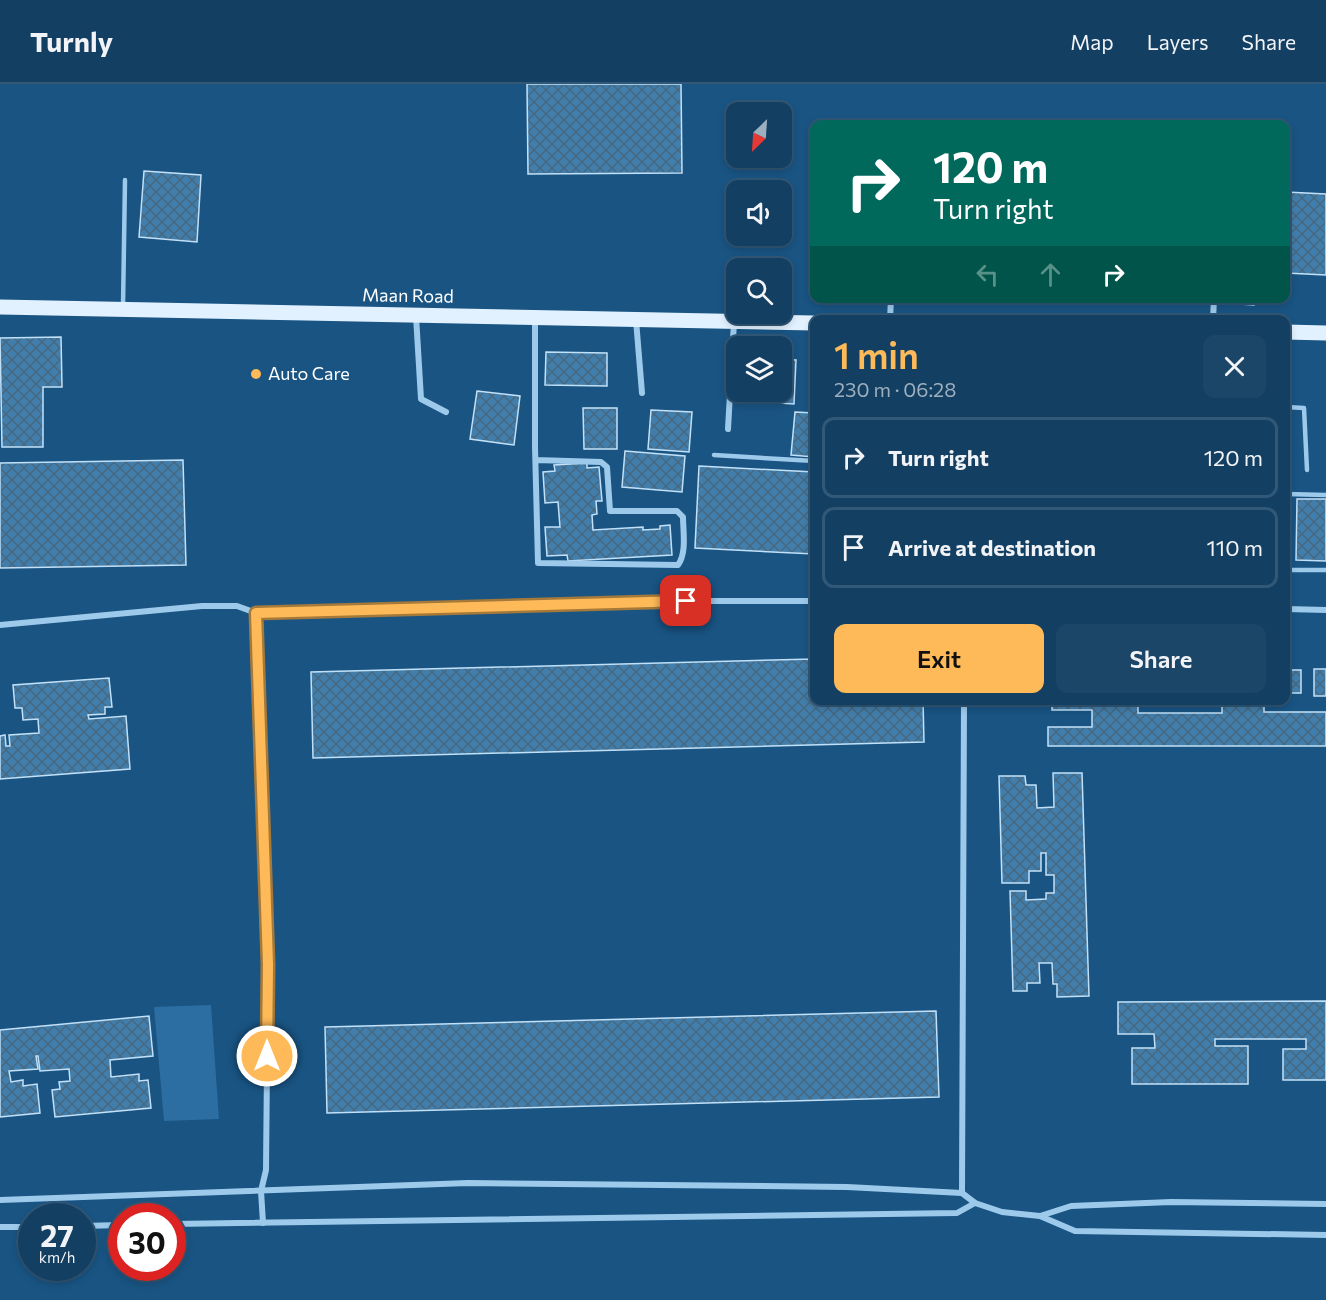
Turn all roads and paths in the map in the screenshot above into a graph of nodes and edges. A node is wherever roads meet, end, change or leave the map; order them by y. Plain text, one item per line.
1 (125, 180) dead end
2 (0, 307) edge
3 (123, 310) junction
4 (416, 315) junction
5 (536, 318) junction
6 (636, 320) junction
7 (726, 322) edge
8 (792, 323) edge
9 (810, 323) edge
10 (734, 324) edge
11 (1290, 332) edge
12 (1326, 333) edge
13 (642, 393) dead end
14 (1290, 407) edge
15 (446, 412) dead end
16 (728, 429) dead end
17 (714, 455) dead end
18 (536, 460) junction
19 (810, 461) edge
20 (1307, 470) dead end
21 (1290, 495) edge
22 (1326, 495) edge
23 (1290, 570) edge
24 (1326, 570) edge
25 (810, 601) edge
26 (1290, 609) edge
27 (1326, 610) edge
28 (256, 613) junction
29 (0, 625) edge
30 (964, 705) edge
31 (261, 1191) junction
32 (962, 1193) junction
33 (0, 1200) edge
34 (975, 1203) junction
35 (1326, 1204) edge
36 (1040, 1216) junction
37 (262, 1223) junction
38 (186, 1224) edge
39 (0, 1227) edge
40 (18, 1227) edge
41 (1326, 1235) edge

1 - 3 lane
2 - 3 main road, Maan Road
3 - 4 main road, Maan Road
4 - 5 main road, Maan Road
4 - 15 street
5 - 6 main road, Maan Road
5 - 18 street
6 - 7 main road, Maan Road
6 - 13 street
8 - 9 main road, Maan Road
10 - 16 street
11 - 12 main road
14 - 20 lane
17 - 19 lane
18 - 18 street
21 - 22 lane
23 - 24 lane
25 - 28 street
26 - 27 street
28 - 29 street
28 - 31 street
30 - 32 street
31 - 32 street
31 - 33 street
31 - 37 street
32 - 34 street
34 - 36 street
34 - 37 street
35 - 36 street
36 - 41 street
37 - 38 street
39 - 40 street

